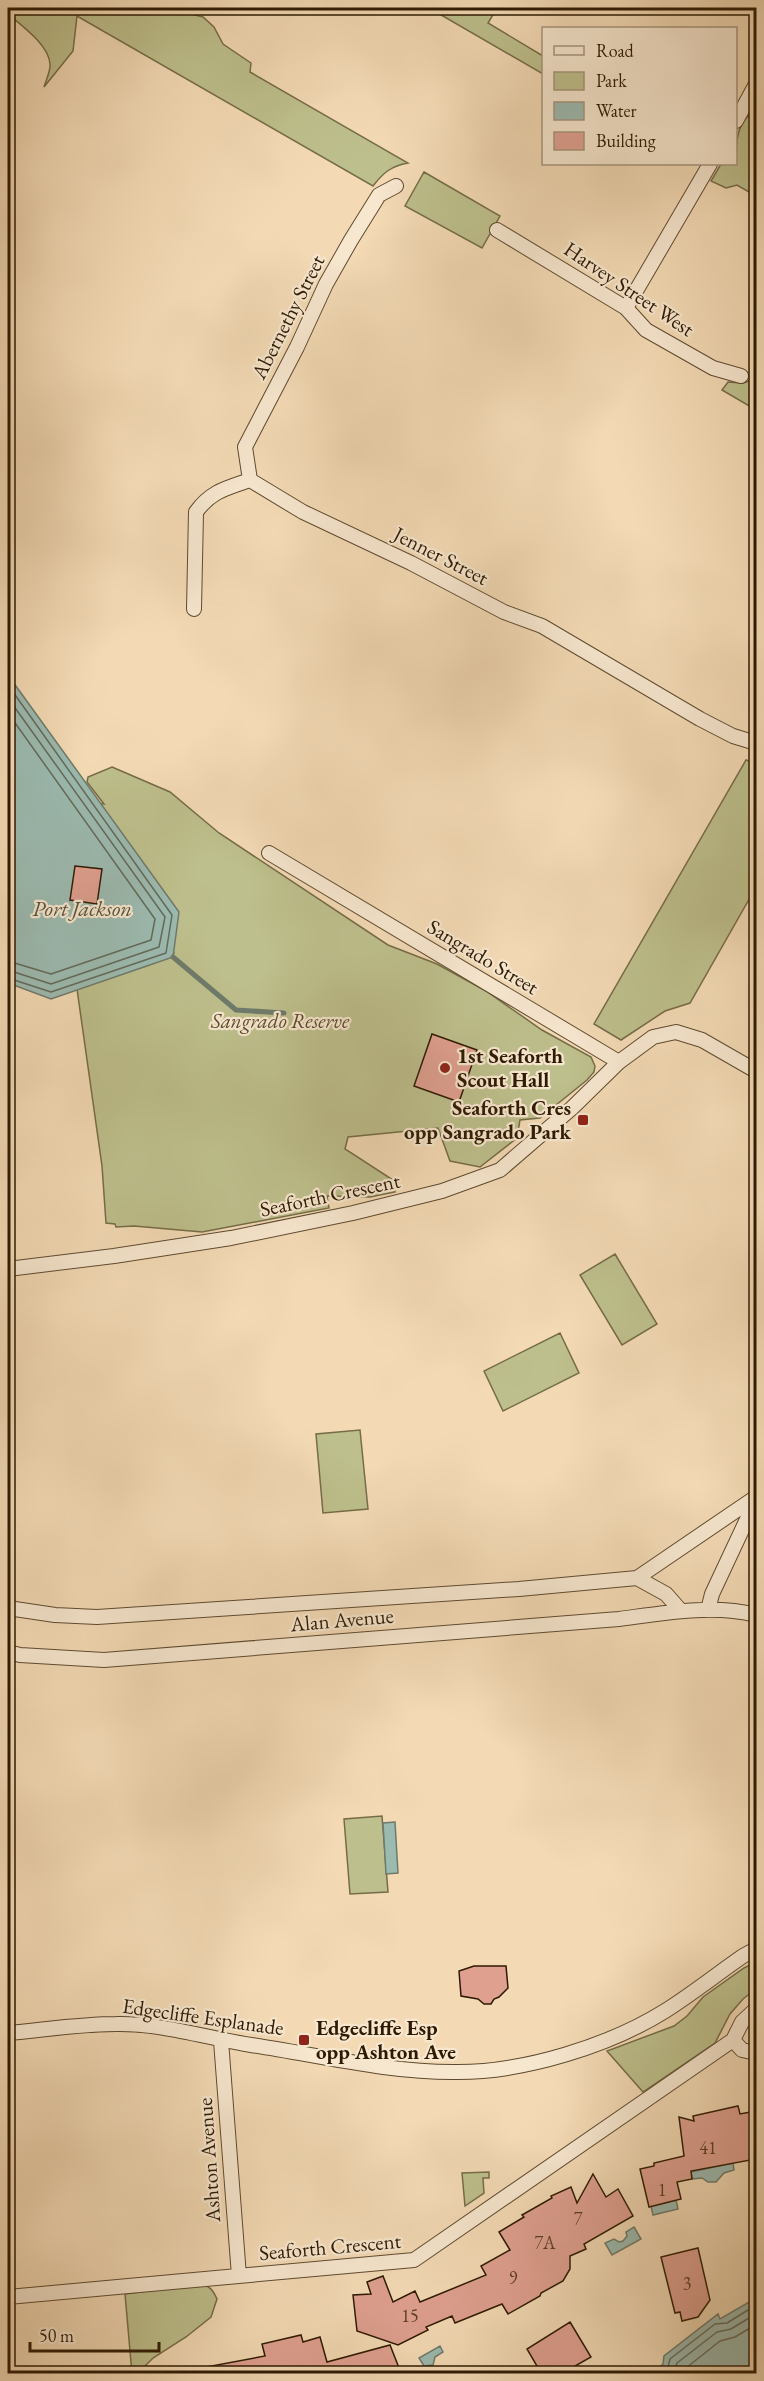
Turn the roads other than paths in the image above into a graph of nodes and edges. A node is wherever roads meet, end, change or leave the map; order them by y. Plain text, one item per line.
1 (755, 91) edge
2 (737, 118) edge
3 (710, 165) edge
4 (396, 186) dead end
5 (496, 230) dead end
6 (626, 308) junction
7 (741, 376) dead end
8 (250, 480) junction
9 (194, 609) dead end
10 (756, 743) edge
11 (269, 853) dead end
12 (619, 1062) junction
13 (756, 1071) edge
14 (8, 1269) edge
15 (756, 1498) edge
16 (637, 1578) junction
17 (8, 1608) edge
18 (708, 1610) junction
19 (681, 1611) junction
20 (756, 1615) edge
21 (8, 1652) edge
22 (756, 1949) edge
23 (756, 2009) edge
24 (8, 2033) edge
25 (221, 2041) junction
26 (737, 2045) junction
27 (756, 2053) edge
28 (239, 2276) junction
29 (8, 2297) edge

1 - 2 street
3 - 6 street
4 - 8 street, Abernethy Street
5 - 6 street, Harvey Street West
6 - 7 street, Harvey Street West
8 - 9 street
8 - 10 street, Jenner Street
11 - 12 street, Sangrado Street
12 - 13 street
12 - 14 street, Seaforth Crescent
15 - 16 street, Alan Avenue
15 - 18 street, Alan Avenue
16 - 17 street, Alan Avenue
16 - 19 street
18 - 19 street, Alan Avenue
18 - 20 street, Alan Avenue
19 - 21 street, Alan Avenue
22 - 25 street, Edgecliffe Esplanade
23 - 26 street
24 - 25 street, Edgecliffe Esplanade
25 - 28 street, Ashton Avenue
26 - 27 street
26 - 28 street, Seaforth Crescent
28 - 29 street, Seaforth Crescent

